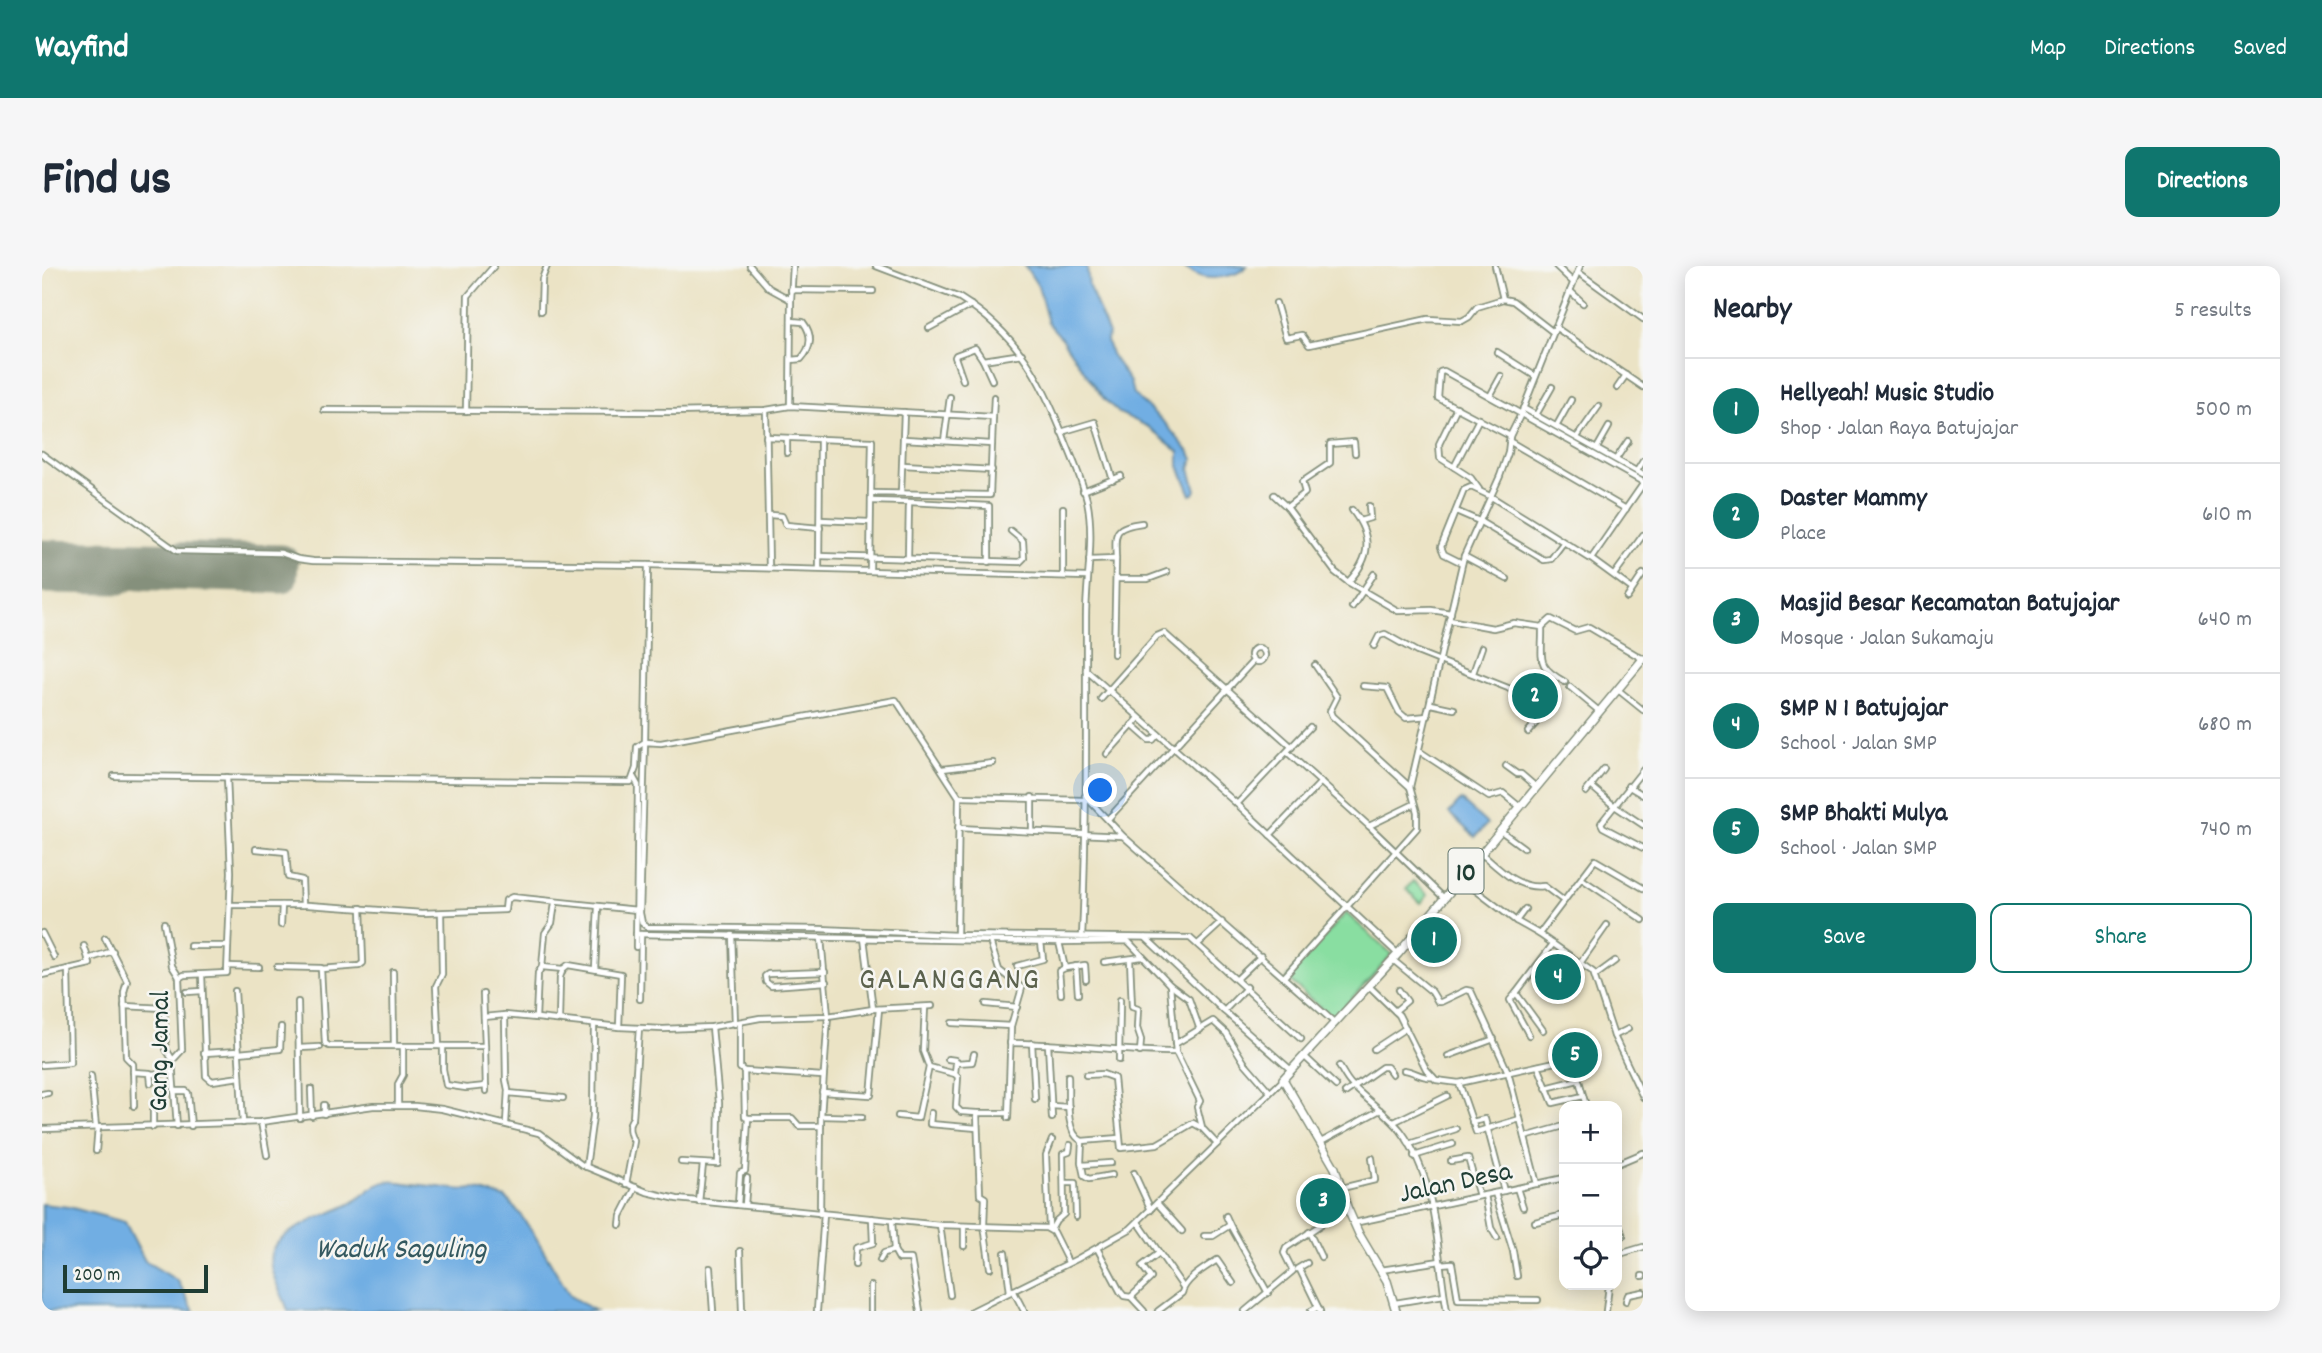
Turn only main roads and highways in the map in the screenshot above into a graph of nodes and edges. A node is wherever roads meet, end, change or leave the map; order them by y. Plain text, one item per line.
1 (1643, 659) edge
2 (1395, 1307) edge

1 - 2 highway, 10

